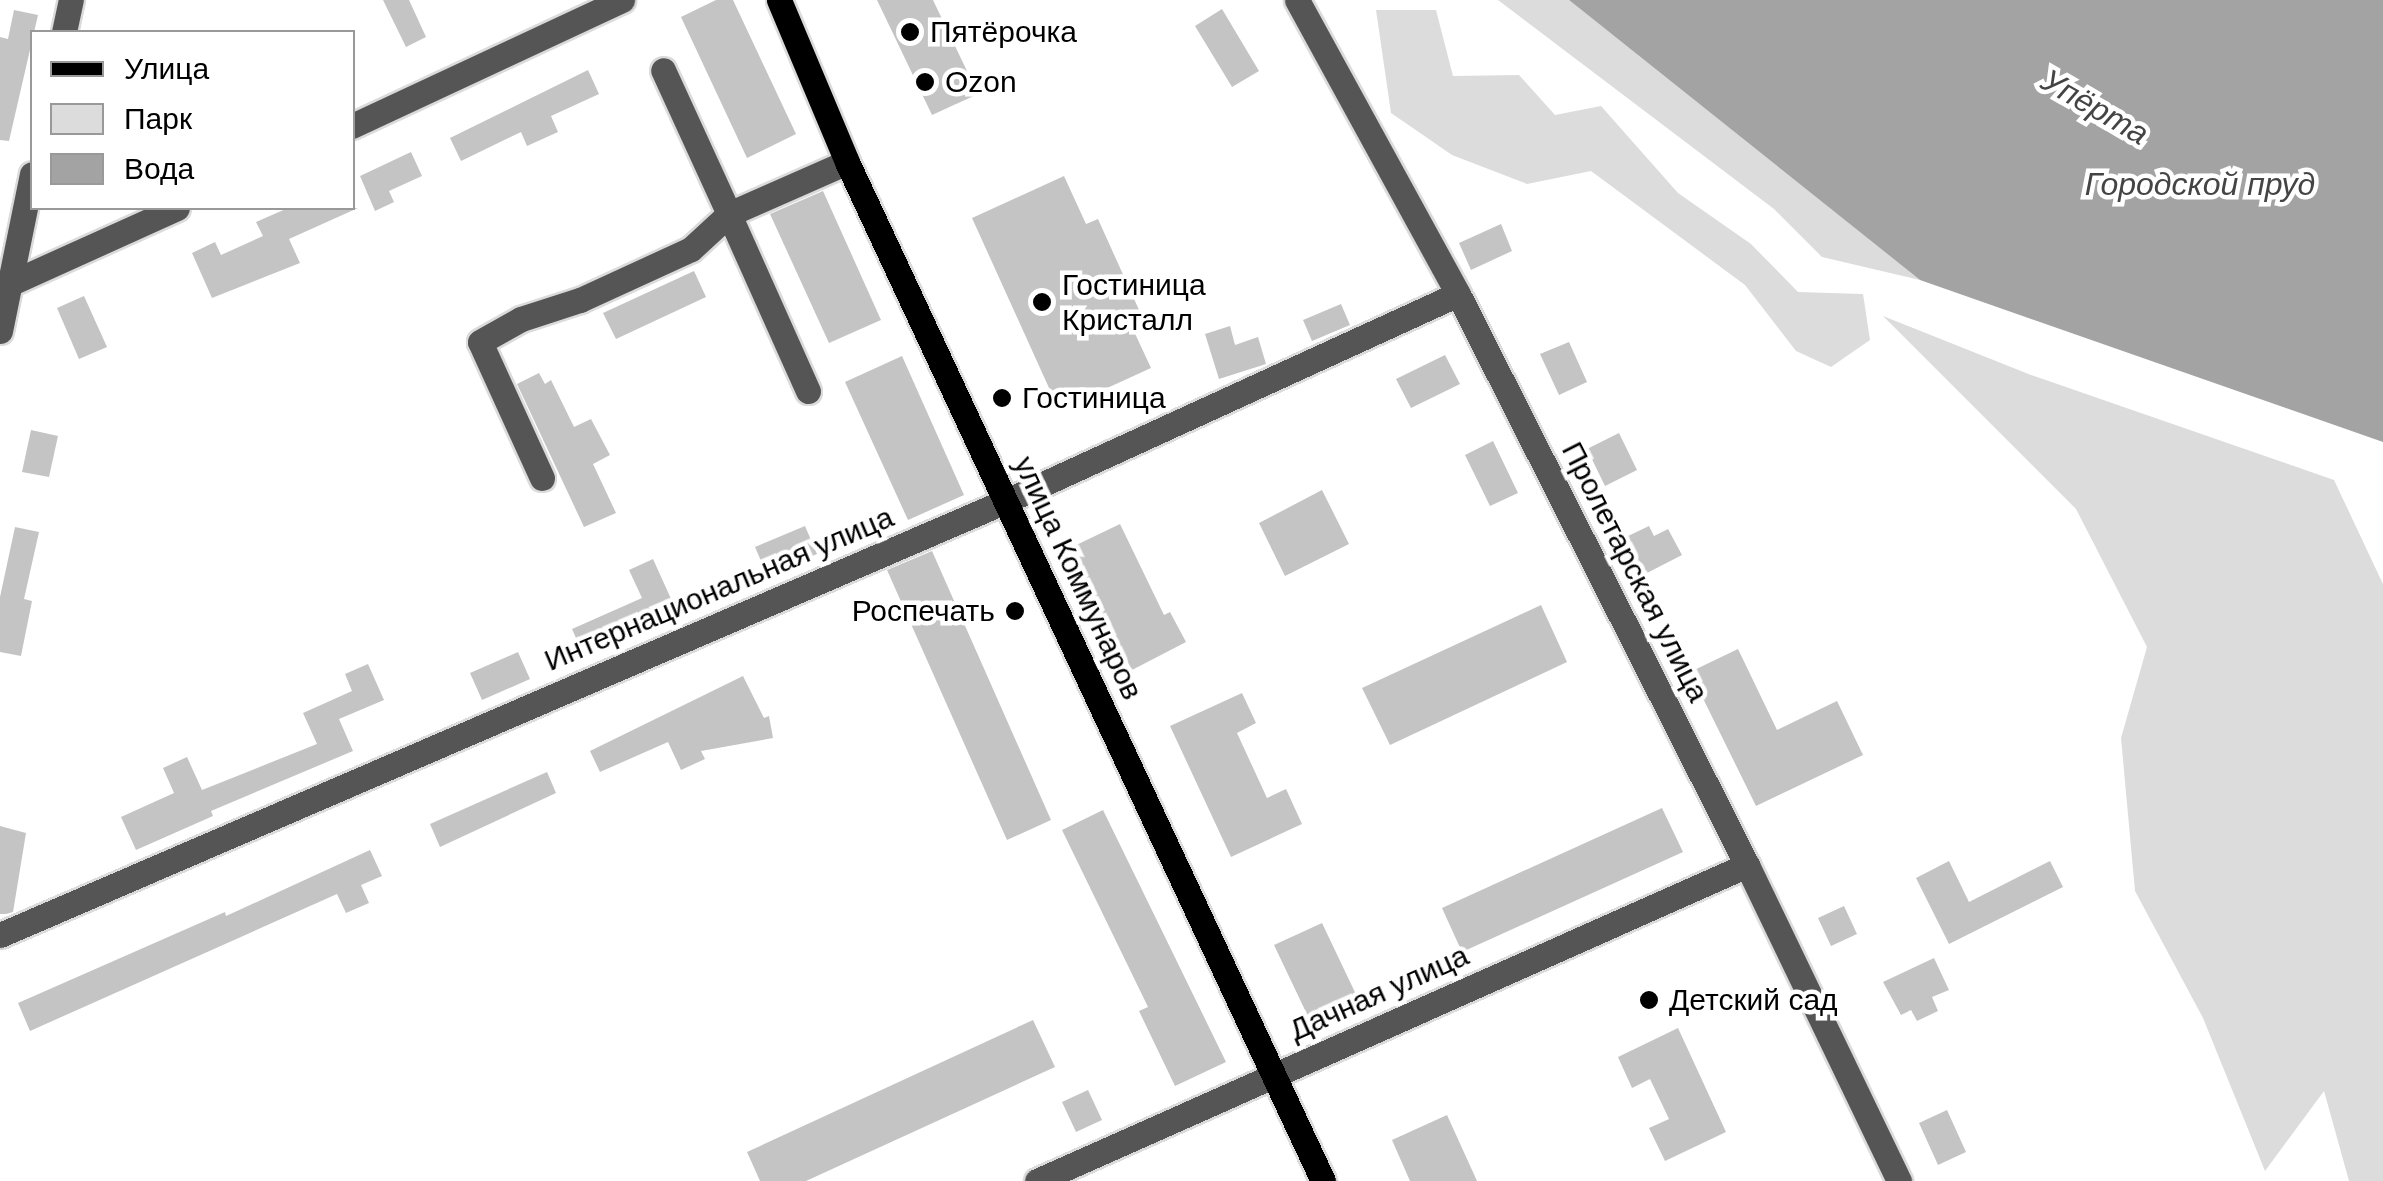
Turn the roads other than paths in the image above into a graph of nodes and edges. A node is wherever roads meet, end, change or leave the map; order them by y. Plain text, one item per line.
1 (71, 0) edge
2 (622, 0) edge
3 (779, 0) edge
4 (1297, 0) edge
5 (64, 30) edge
6 (663, 70) dead end
7 (355, 125) edge
8 (847, 162) junction
9 (30, 182) edge
10 (173, 210) edge
11 (729, 214) junction
12 (4, 287) edge
13 (1458, 294) junction
14 (0, 331) edge
15 (808, 391) dead end
16 (542, 478) dead end
17 (1006, 501) junction
18 (1747, 865) junction
19 (0, 935) edge
20 (1275, 1075) junction
21 (1889, 1178) edge
22 (1037, 1181) edge
23 (1323, 1181) edge

1 - 5 street
2 - 7 street
3 - 8 main road, улица Коммунаров
4 - 13 street, Пролетарская улица
6 - 11 street
8 - 11 street
8 - 17 main road, улица Коммунаров
9 - 12 street
10 - 12 street
11 - 15 street
11 - 16 street
12 - 14 street
13 - 17 street, Интернациональная улица
13 - 18 street, Пролетарская улица
17 - 19 street, Интернациональная улица
17 - 20 main road, улица Коммунаров
18 - 20 street, Дачная улица
18 - 21 street, Пролетарская улица
20 - 22 street, Дачная улица
20 - 23 main road, улица Коммунаров

